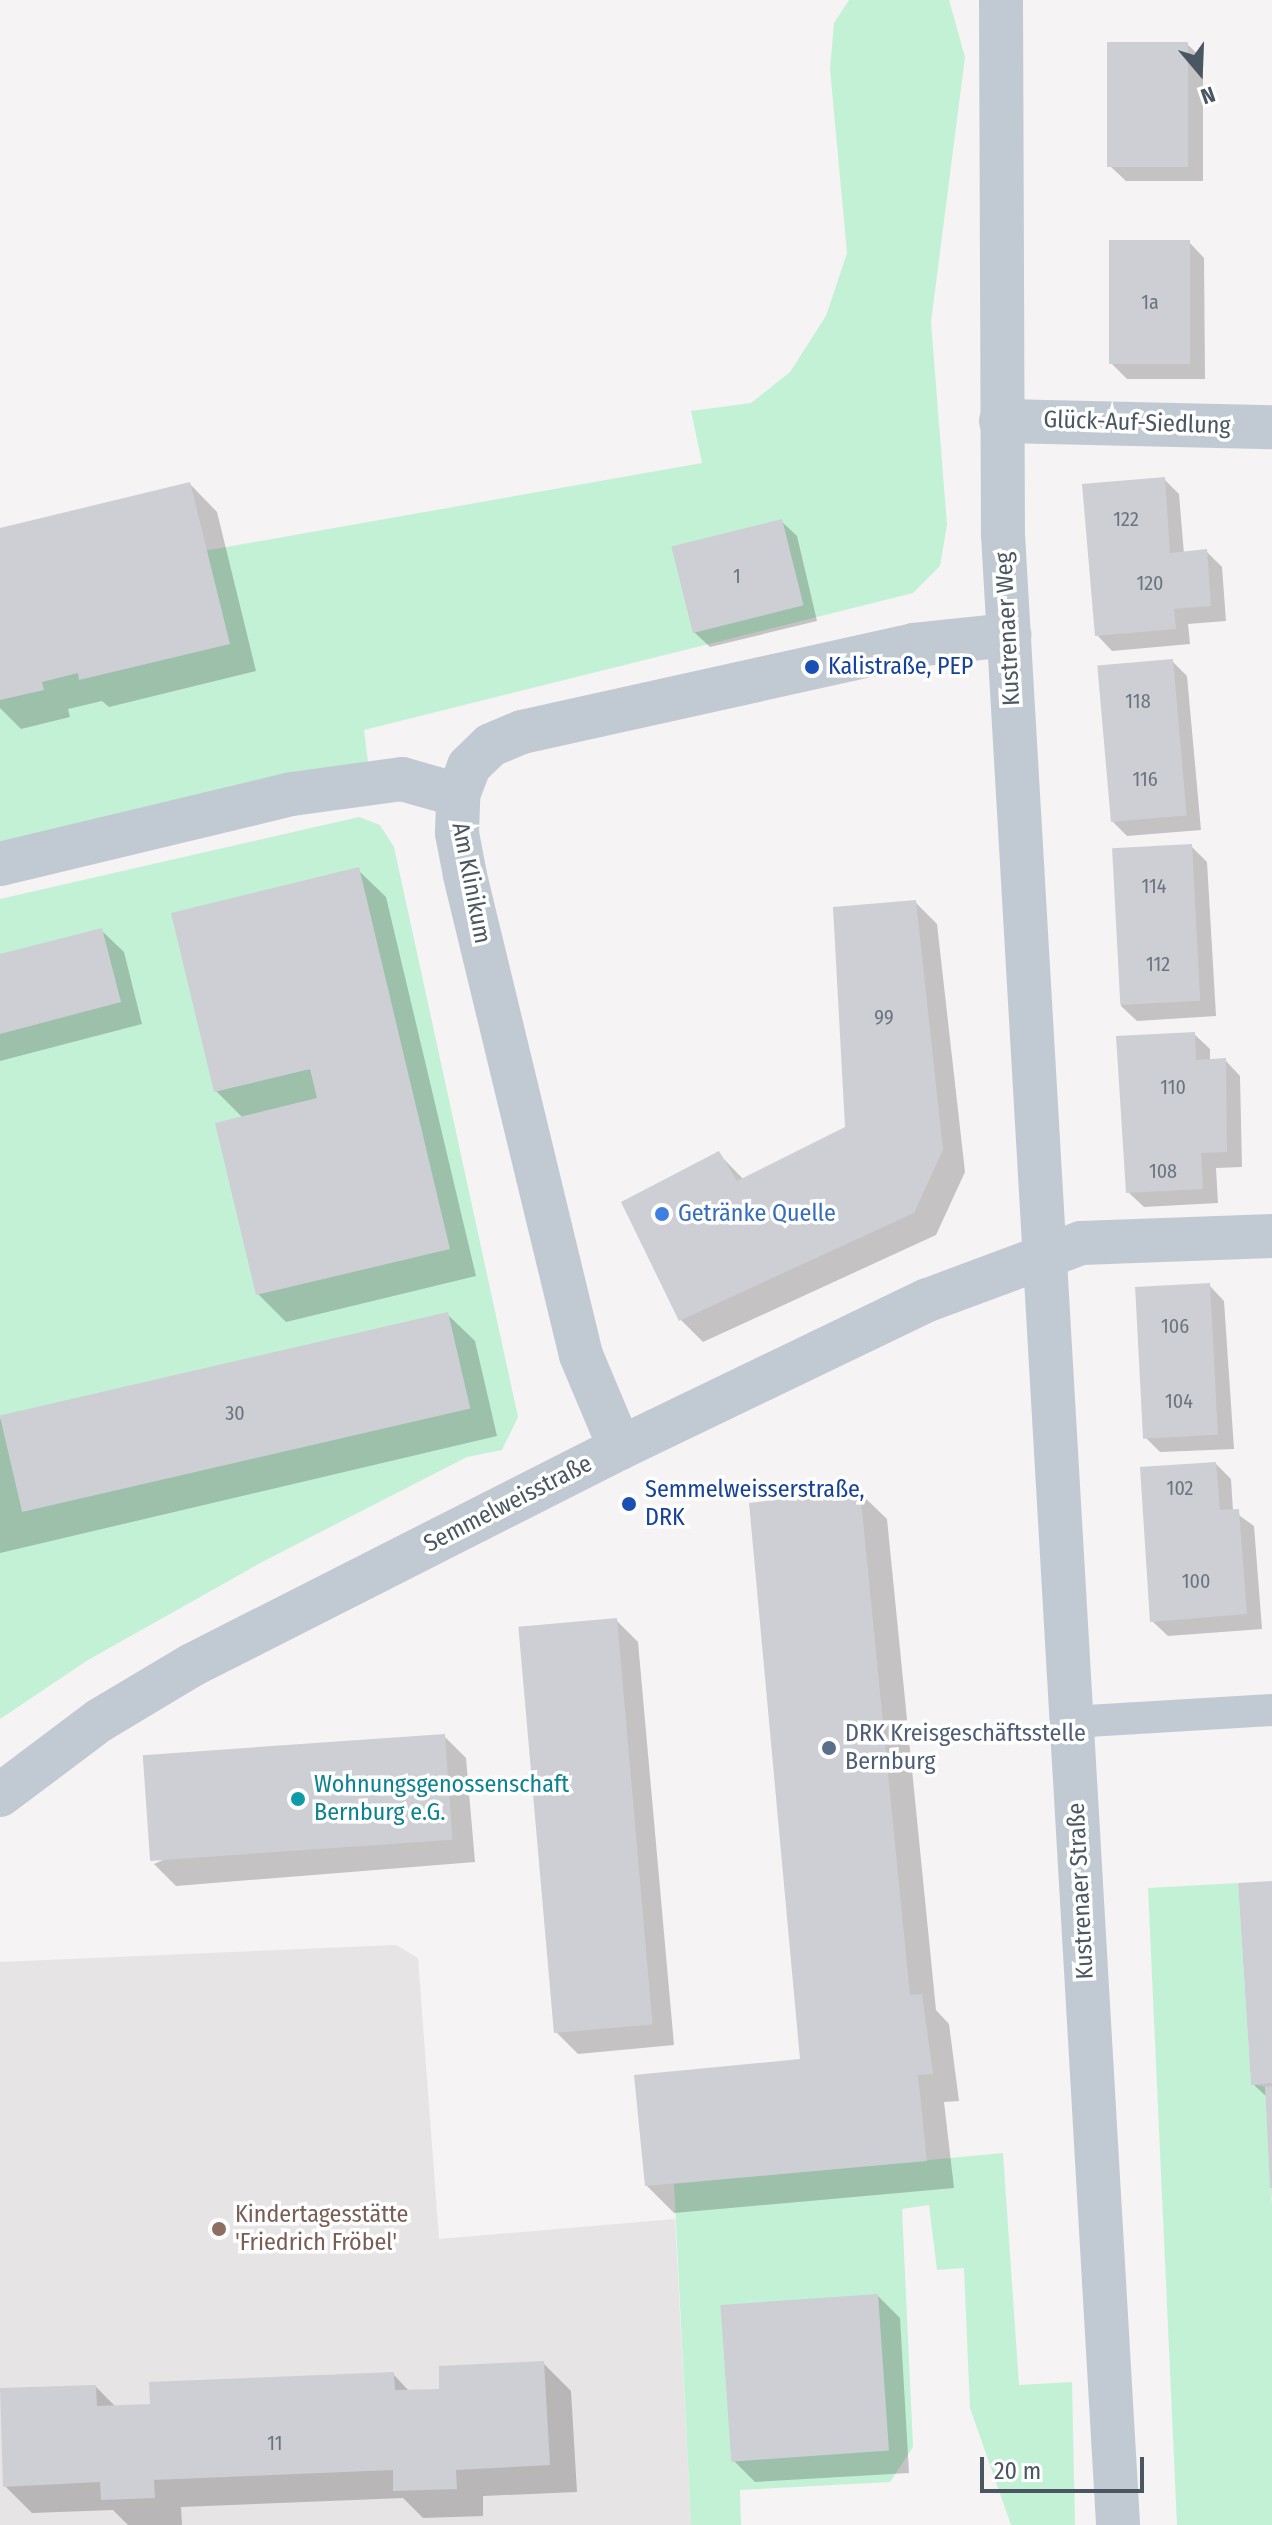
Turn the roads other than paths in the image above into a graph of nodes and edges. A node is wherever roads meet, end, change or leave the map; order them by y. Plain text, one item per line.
1 (1001, 0) edge
2 (1001, 421) junction
3 (1272, 427) edge
4 (1009, 635) junction
5 (458, 795) junction
6 (0, 864) edge
7 (1272, 1236) edge
8 (1041, 1257) junction
9 (620, 1448) junction
10 (1272, 1710) edge
11 (1071, 1722) junction
12 (0, 1795) edge
13 (1118, 2525) edge

1 - 2 street, Kustrenaer Weg
2 - 3 street, Glück-Auf-Siedlung
2 - 4 street, Kustrenaer Weg
4 - 5 street, Am Klinikum
4 - 8 street, Kustrenaer Weg
5 - 6 street
5 - 9 street, Am Klinikum
7 - 8 street, Semmelweisstraße
8 - 9 street, Semmelweisstraße
8 - 11 street, Kustrenaer Straße
9 - 12 street, Semmelweisstraße
10 - 11 lane
11 - 13 street, Kustrenaer Straße

